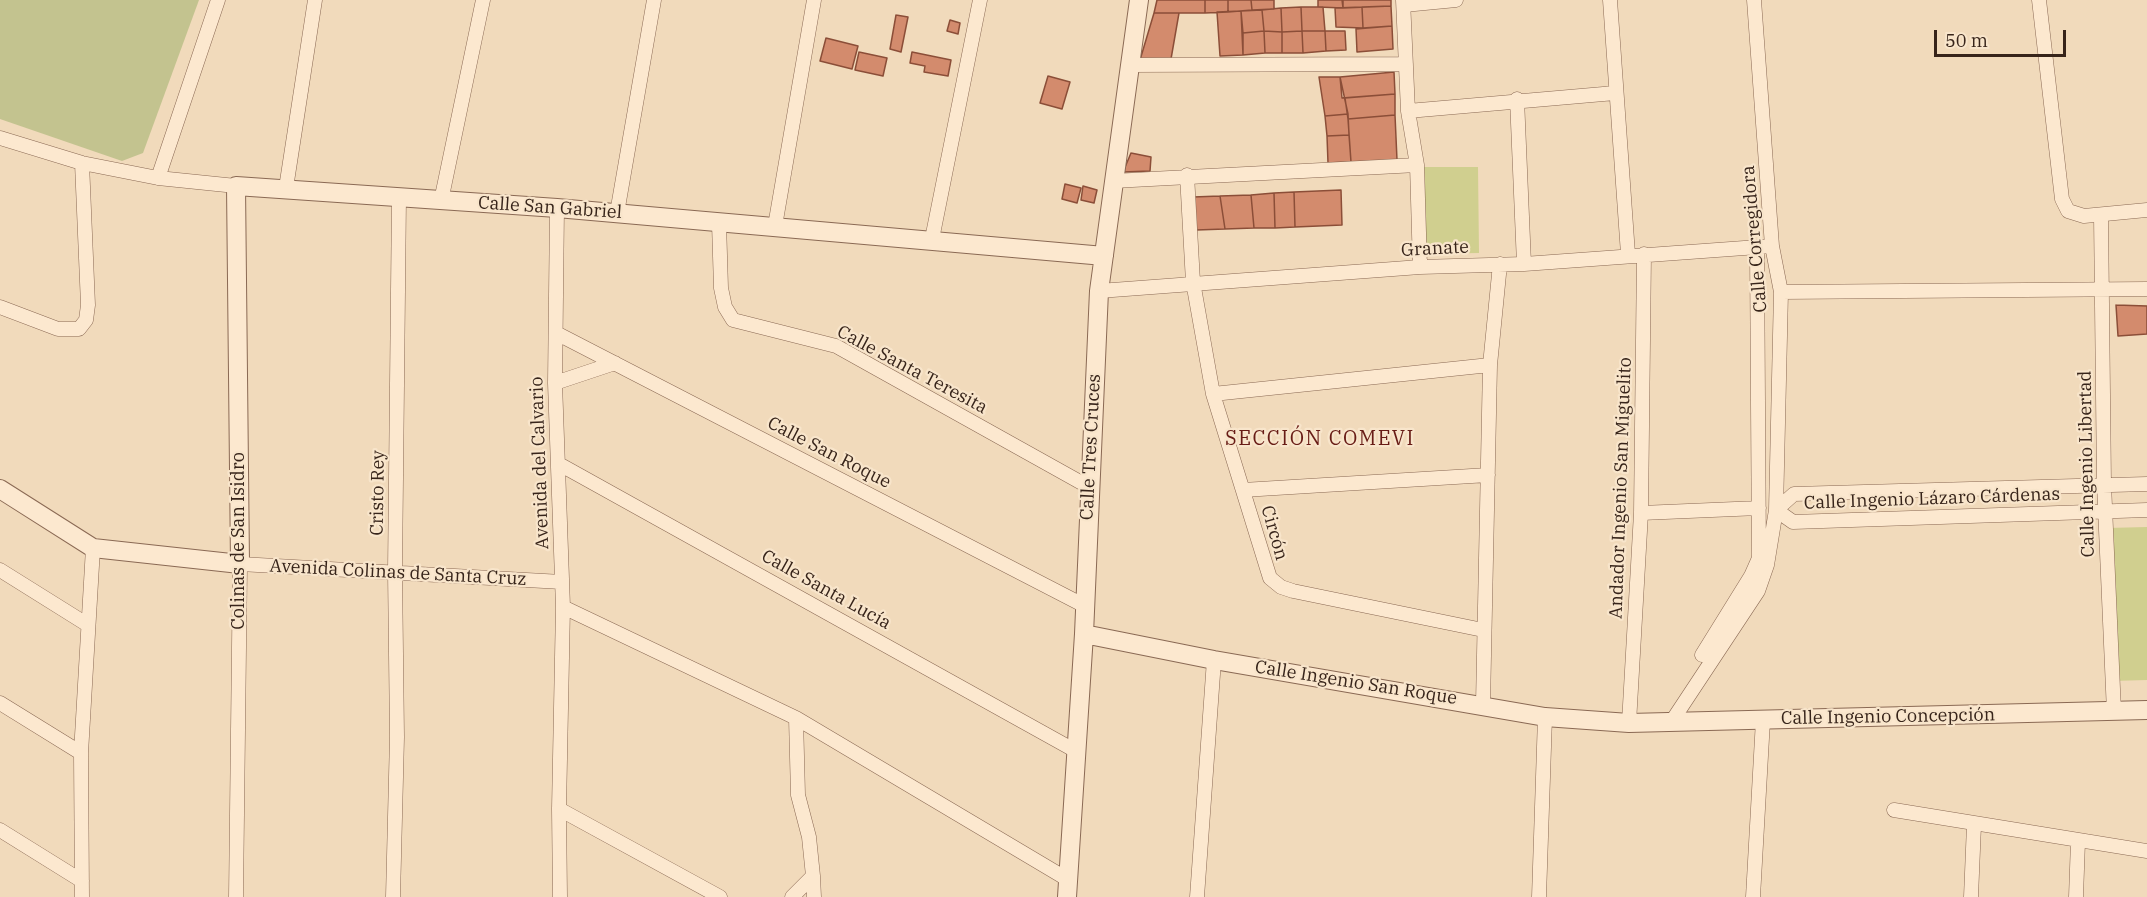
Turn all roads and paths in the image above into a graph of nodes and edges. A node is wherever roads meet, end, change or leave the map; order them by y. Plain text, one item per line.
1 (218, 0) edge
2 (315, 0) edge
3 (483, 0) edge
4 (654, 0) edge
5 (814, 0) edge
6 (980, 0) edge
7 (1139, 0) edge
8 (1456, 0) edge
9 (1610, 0) edge
10 (1754, 0) edge
11 (2039, 0) edge
12 (1404, 3) edge
13 (1406, 64) junction
14 (1130, 65) junction
15 (1615, 93) junction
16 (1517, 99) junction
17 (1408, 111) junction
18 (0, 138) edge
19 (82, 163) junction
20 (1417, 165) junction
21 (1187, 175) junction
22 (158, 178) junction
23 (1113, 180) junction
24 (236, 186) junction
25 (286, 188) junction
26 (399, 197) junction
27 (441, 201) junction
28 (557, 208) junction
29 (2147, 210) edge
30 (617, 213) junction
31 (2101, 215) junction
32 (719, 223) junction
33 (775, 226) junction
34 (932, 239) junction
35 (1772, 246) junction
36 (1757, 248) junction
37 (1628, 254) junction
38 (1644, 255) junction
39 (1104, 256) junction
40 (1500, 264) junction
41 (1524, 264) junction
42 (1420, 267) junction
43 (1193, 282) junction
44 (2147, 289) edge
45 (2103, 290) junction
46 (1099, 291) junction
47 (1781, 292) junction
48 (0, 307) edge
49 (556, 333) junction
50 (615, 363) junction
51 (1490, 365) junction
52 (555, 383) junction
53 (1213, 394) junction
54 (559, 464) junction
55 (1488, 475) junction
56 (2104, 484) junction
57 (2147, 484) edge
58 (1089, 487) junction
59 (0, 489) edge
60 (1243, 490) junction
61 (1759, 508) junction
62 (1776, 510) junction
63 (2147, 510) edge
64 (2105, 511) junction
65 (1641, 513) junction
66 (93, 548) junction
67 (240, 564) junction
68 (0, 570) edge
69 (395, 571) junction
70 (562, 582) junction
71 (1085, 606) junction
72 (563, 607) junction
73 (88, 625) junction
74 (1483, 630) junction
75 (1084, 634) junction
76 (1702, 655) dead end
77 (1214, 660) junction
78 (0, 703) edge
79 (1483, 704) junction
80 (2147, 710) edge
81 (2114, 712) junction
82 (1545, 717) junction
83 (796, 718) junction
84 (1763, 720) junction
85 (1672, 722) junction
86 (1629, 723) junction
87 (1074, 750) junction
88 (81, 753) junction
89 (559, 808) junction
90 (1894, 810) dead end
91 (1974, 825) junction
92 (0, 830) edge
93 (2078, 841) junction
94 (2147, 851) edge
95 (813, 876) junction
96 (82, 881) junction
97 (1067, 888) edge
98 (82, 897) edge
99 (236, 897) edge
100 (393, 897) edge
101 (560, 897) edge
102 (720, 897) edge
103 (792, 897) edge
104 (814, 897) edge
105 (1197, 897) edge
106 (1539, 897) edge
107 (1753, 897) edge
108 (1971, 897) edge
109 (2076, 897) edge

1 - 22 street
2 - 25 street
3 - 27 street
4 - 30 street
5 - 33 street
6 - 34 street
7 - 14 street, Calle Tres Cruces
8 - 12 street
9 - 15 street
10 - 35 street, Calle Corregidora
11 - 31 street
12 - 13 street
13 - 14 street
13 - 17 street
14 - 23 street, Calle Tres Cruces
15 - 16 street
15 - 37 street
16 - 17 street
16 - 41 street
17 - 20 street
18 - 19 street, Calle San Gabriel
19 - 22 street, Calle San Gabriel
19 - 48 street
20 - 21 street
20 - 42 street
21 - 23 street
21 - 43 street, Circón
22 - 24 street, Calle San Gabriel
23 - 39 street, Calle Tres Cruces
24 - 25 street, Calle San Gabriel
24 - 67 street, Colinas de San Isidro
25 - 26 street, Calle San Gabriel
26 - 27 street, Calle San Gabriel
26 - 69 street, Cristo Rey
27 - 28 street, Calle San Gabriel
28 - 30 street, Calle San Gabriel
28 - 49 street, Avenida del Calvario
29 - 31 street
30 - 32 street, Calle San Gabriel
31 - 45 street, Calle Ingenio Libertad
32 - 33 street, Calle San Gabriel
32 - 58 street, Calle Santa Teresita
33 - 34 street, Calle San Gabriel
34 - 39 street, Calle San Gabriel
35 - 36 street, Granate
35 - 47 street, Calle Corregidora
36 - 38 street, Granate
36 - 61 street
37 - 38 street, Granate
37 - 41 street, Granate
38 - 65 street, Andador Ingenio San Miguelito
39 - 46 street, Calle Tres Cruces
40 - 41 street, Granate
40 - 42 street, Granate
40 - 51 street
42 - 43 street, Granate
43 - 46 street, Granate
43 - 53 street, Circón
44 - 45 street
45 - 47 street
45 - 56 street, Calle Ingenio Libertad
46 - 58 street, Calle Tres Cruces
47 - 62 street, Calle Corregidora
49 - 50 street, Calle San Roque
49 - 52 street, Avenida del Calvario
50 - 52 street
50 - 71 street, Calle San Roque
51 - 53 street
51 - 55 street
52 - 54 street, Avenida del Calvario
53 - 60 street, Circón
54 - 70 street, Avenida del Calvario
54 - 87 street, Calle Santa Lucía
55 - 60 street
55 - 74 street
56 - 57 street, Calle Ingenio Lázaro Cárdenas
56 - 62 street, Calle Ingenio Lázaro Cárdenas
56 - 64 street, Calle Ingenio Libertad
58 - 71 street, Calle Tres Cruces
59 - 66 street, Avenida Colinas de Santa Cruz
60 - 74 street, Circón
61 - 65 street
61 - 76 street
62 - 64 street, Calle Ingenio Lázaro Cárdenas
62 - 85 street, Calle Corregidora
63 - 64 street, Calle Ingenio Lázaro Cárdenas
64 - 81 street, Calle Ingenio Libertad
65 - 86 street, Andador Ingenio San Miguelito
66 - 67 street, Avenida Colinas de Santa Cruz
66 - 73 street
67 - 69 street, Avenida Colinas de Santa Cruz
67 - 99 street, Colinas de San Isidro
68 - 73 street
69 - 70 street, Avenida Colinas de Santa Cruz
69 - 100 street, Cristo Rey
70 - 72 street, Avenida del Calvario
71 - 75 street, Calle Tres Cruces
72 - 83 street
72 - 89 street, Avenida del Calvario
73 - 88 street
74 - 79 street
75 - 77 street, Calle Ingenio San Roque
75 - 87 street, Calle Tres Cruces
77 - 79 street, Calle Ingenio San Roque
77 - 105 street
78 - 88 street
79 - 82 street, Calle Ingenio San Roque
80 - 81 street, Calle Ingenio Concepción
81 - 84 street, Calle Ingenio Concepción
82 - 86 street, Calle Ingenio San Roque
82 - 106 street
83 - 95 street
83 - 97 street
84 - 85 street, Calle Ingenio Concepción
84 - 107 street
85 - 86 street, Calle Ingenio Concepción
87 - 97 street, Calle Tres Cruces
88 - 96 street
89 - 101 street, Avenida del Calvario
89 - 102 street
90 - 91 street
91 - 93 street
91 - 108 street
92 - 96 street
93 - 94 street
93 - 109 street
95 - 103 street
95 - 104 street
96 - 98 street

